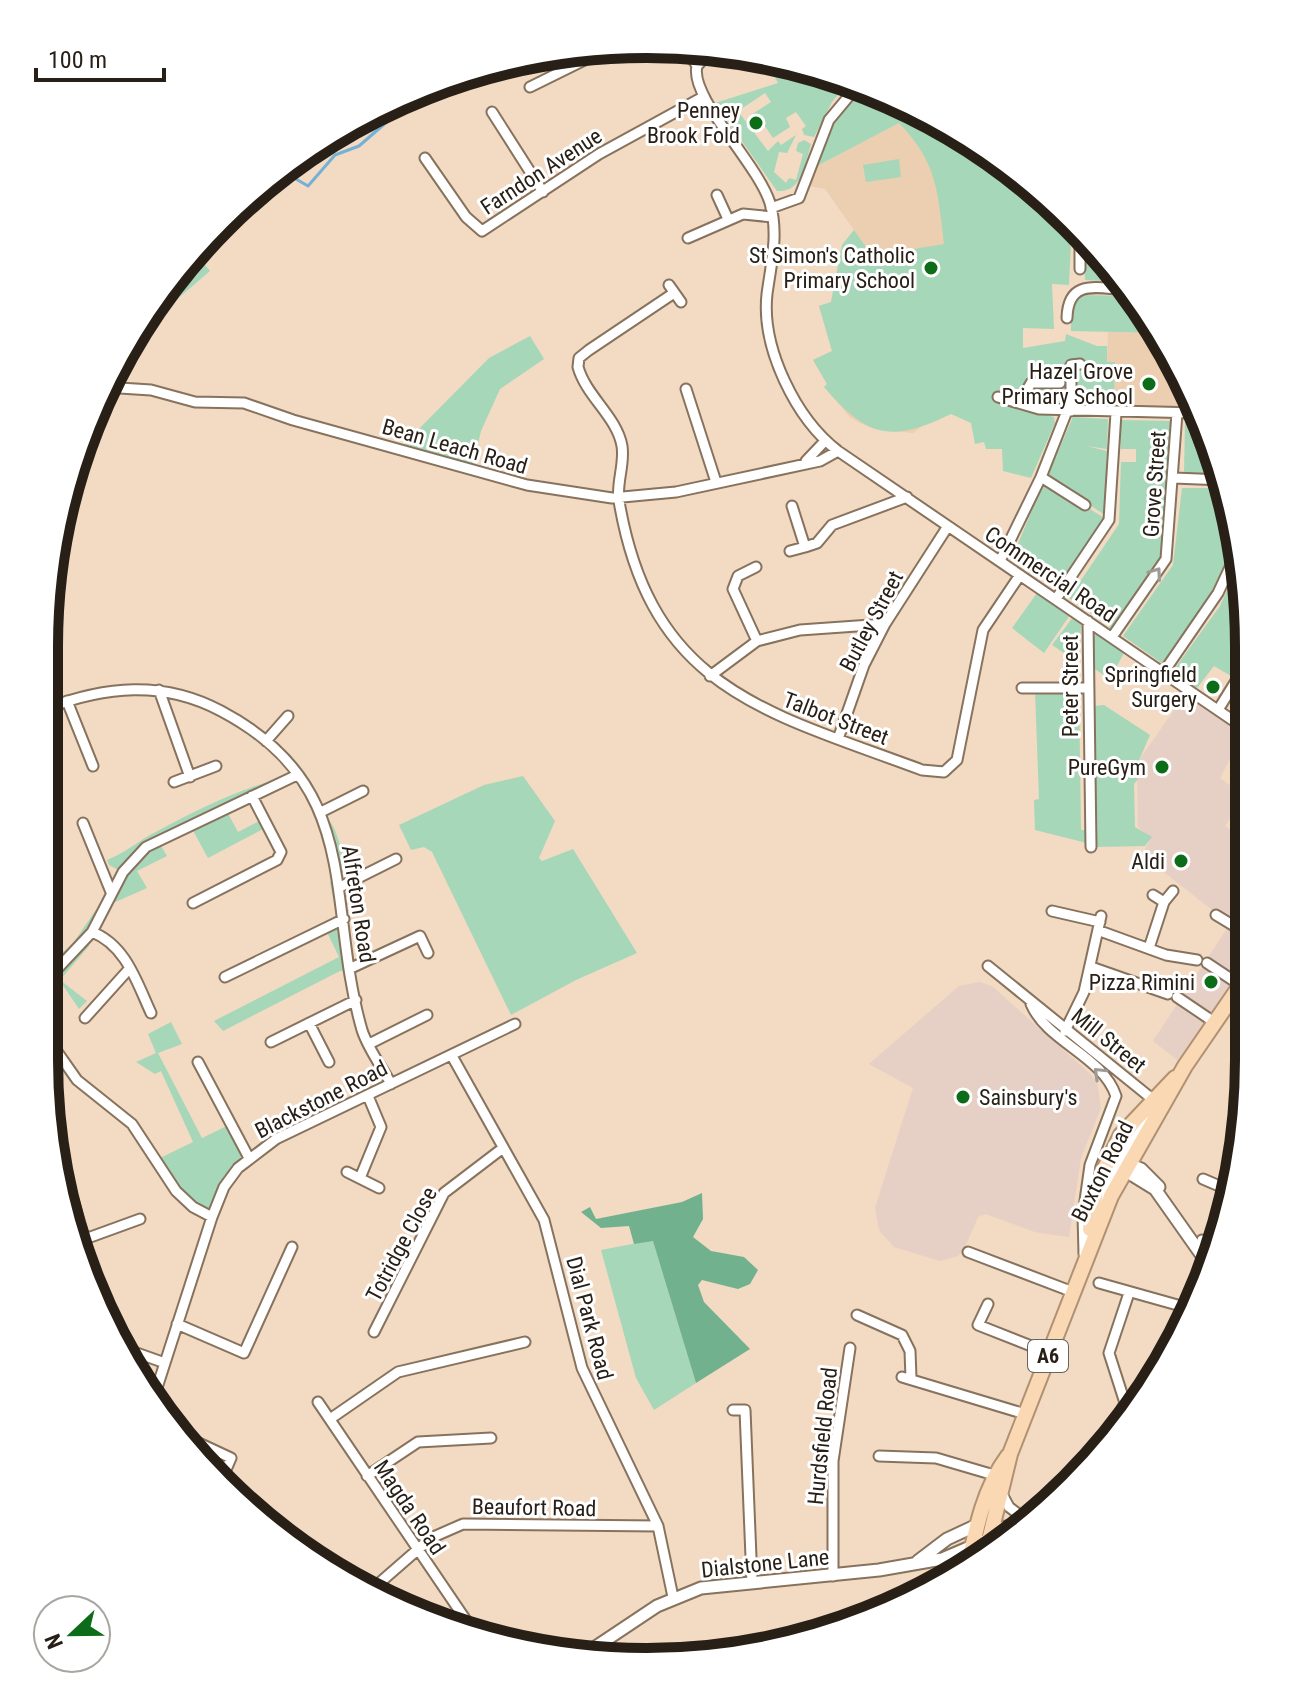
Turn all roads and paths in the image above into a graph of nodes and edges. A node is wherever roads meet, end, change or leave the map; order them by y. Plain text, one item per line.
1 (693, 60) edge
2 (702, 61) edge
3 (581, 62) edge
4 (697, 66) junction
5 (530, 87) dead end
6 (850, 95) edge
7 (703, 97) junction
8 (492, 112) dead end
9 (425, 158) dead end
10 (543, 192) junction
11 (717, 195) dead end
12 (772, 213) junction
13 (728, 219) junction
14 (688, 238) dead end
15 (1080, 248) edge
16 (1080, 269) dead end
17 (1114, 290) edge
18 (681, 302) dead end
19 (1067, 318) dead end
20 (1080, 364) dead end
21 (1060, 383) dead end
22 (118, 388) edge
23 (686, 389) dead end
24 (998, 397) dead end
25 (1020, 402) junction
26 (1069, 411) junction
27 (1116, 413) junction
28 (1177, 413) junction
29 (1186, 413) edge
30 (825, 441) junction
31 (838, 451) junction
32 (800, 464) junction
33 (1041, 477) junction
34 (1174, 478) junction
35 (1211, 479) edge
36 (716, 482) junction
37 (907, 497) junction
38 (618, 498) junction
39 (1085, 505) dead end
40 (792, 506) dead end
41 (948, 526) junction
42 (805, 547) junction
43 (790, 551) dead end
44 (1000, 561) junction
45 (756, 567) dead end
46 (1230, 568) edge
47 (1020, 575) junction
48 (1056, 599) junction
49 (1088, 621) junction
50 (885, 624) junction
51 (1112, 637) junction
52 (757, 641) junction
53 (1163, 673) junction
54 (710, 676) junction
55 (1235, 683) edge
56 (1022, 688) dead end
57 (1087, 688) junction
58 (159, 690) junction
59 (67, 701) junction
60 (58, 704) edge
61 (1218, 710) junction
62 (288, 716) dead end
63 (1235, 722) edge
64 (838, 739) junction
65 (266, 741) junction
66 (93, 766) dead end
67 (216, 766) dead end
68 (297, 775) junction
69 (190, 777) junction
70 (174, 782) dead end
71 (363, 791) dead end
72 (252, 796) junction
73 (321, 812) junction
74 (83, 823) dead end
75 (1091, 847) dead end
76 (396, 859) dead end
77 (340, 887) junction
78 (1173, 891) dead end
79 (111, 892) junction
80 (1153, 895) dead end
81 (1164, 902) junction
82 (193, 903) dead end
83 (1052, 911) dead end
84 (1216, 915) dead end
85 (344, 919) junction
86 (1100, 923) junction
87 (1235, 927) edge
88 (92, 932) junction
89 (1149, 948) junction
90 (428, 953) dead end
91 (988, 966) dead end
92 (1091, 967) junction
93 (58, 968) edge
94 (130, 968) junction
95 (351, 968) junction
96 (225, 977) dead end
97 (1235, 978) edge
98 (1235, 992) edge
99 (356, 1000) junction
100 (151, 1013) dead end
101 (427, 1015) dead end
102 (85, 1018) dead end
103 (1214, 1022) junction
104 (309, 1023) junction
105 (515, 1024) dead end
106 (1063, 1033) junction
107 (271, 1042) dead end
108 (369, 1044) junction
109 (58, 1053) edge
110 (452, 1056) junction
111 (198, 1062) dead end
112 (329, 1062) dead end
113 (391, 1084) junction
114 (368, 1096) junction
115 (1157, 1107) junction
116 (1096, 1140) junction
117 (503, 1148) junction
118 (249, 1158) junction
119 (1120, 1164) junction
120 (347, 1172) dead end
121 (360, 1178) junction
122 (1203, 1179) dead end
123 (1221, 1187) edge
124 (379, 1188) dead end
125 (1155, 1189) junction
126 (1111, 1196) junction
127 (1170, 1208) junction
128 (212, 1217) junction
129 (140, 1219) dead end
130 (1202, 1240) dead end
131 (1206, 1242) edge
132 (88, 1245) edge
133 (292, 1247) dead end
134 (968, 1252) dead end
135 (1201, 1256) edge
136 (1084, 1257) junction
137 (1099, 1283) dead end
138 (1073, 1292) junction
139 (1129, 1293) junction
140 (988, 1304) dead end
141 (1180, 1306) edge
142 (857, 1315) dead end
143 (177, 1324) junction
144 (374, 1332) dead end
145 (525, 1343) dead end
146 (850, 1348) dead end
147 (136, 1353) edge
148 (1049, 1353) junction
149 (165, 1363) junction
150 (157, 1387) edge
151 (318, 1402) dead end
152 (1125, 1402) edge
153 (733, 1410) dead end
154 (1025, 1414) junction
155 (330, 1419) junction
156 (491, 1438) dead end
157 (201, 1444) edge
158 (1010, 1454) junction
159 (879, 1456) dead end
160 (225, 1471) edge
161 (994, 1475) junction
162 (367, 1476) junction
163 (1002, 1494) junction
164 (1019, 1514) edge
165 (658, 1526) junction
166 (1002, 1528) edge
167 (995, 1533) edge
168 (981, 1535) junction
169 (982, 1542) edge
170 (976, 1547) edge
171 (417, 1549) junction
172 (939, 1554) junction
173 (950, 1563) edge
174 (833, 1576) junction
175 (752, 1582) junction
176 (379, 1583) edge
177 (673, 1597) junction
178 (465, 1620) edge
179 (598, 1646) edge

1 - 4 street
2 - 4 street
3 - 5 street
4 - 7 street
6 - 12 street
7 - 10 street, Farndon Avenue
7 - 12 street
8 - 10 street
9 - 10 street, Farndon Avenue
11 - 13 street
12 - 13 street
12 - 30 street, Commercial Road
13 - 14 street
15 - 16 street
17 - 19 street
18 - 38 street, Talbot Street
20 - 26 street
21 - 25 street
22 - 38 street, Bean Leach Road
23 - 36 street
24 - 25 street
25 - 26 street
26 - 27 street
26 - 33 street
27 - 28 street
27 - 48 street
28 - 29 street
28 - 34 street, Grove Street
30 - 31 street, Commercial Road
30 - 32 street
31 - 32 street, Bean Leach Road
31 - 37 street, Commercial Road
32 - 36 street, Bean Leach Road
33 - 39 street
33 - 44 street
34 - 35 street
51 -> 34 street, Grove Street
36 - 38 street, Bean Leach Road
37 - 41 street, Commercial Road
37 - 42 street
38 - 54 street, Talbot Street
40 - 42 street
41 - 44 street, Commercial Road
41 - 50 street, Butley Street
42 - 43 street
44 - 47 street, Commercial Road
45 - 52 street
46 - 53 street
47 - 48 street, Commercial Road
47 - 64 street, Talbot Street
48 - 49 street, Commercial Road
49 - 51 street, Commercial Road
49 - 57 street, Peter Street
50 - 52 street
50 - 64 street, Butley Street
51 - 53 street, Commercial Road
52 - 54 street
53 - 61 street, Commercial Road
54 - 64 street, Talbot Street
55 - 61 street
56 - 57 street
57 - 75 street, Peter Street
58 - 59 street, Alfreton Road
58 - 65 street, Alfreton Road
58 - 69 street
59 - 60 street, Alfreton Road
59 - 66 street
61 - 63 street, Commercial Road
62 - 65 street
65 - 68 street, Alfreton Road
67 - 69 street
68 - 72 street
68 - 73 street, Alfreton Road
69 - 70 street
71 - 73 street
72 - 79 street
72 - 82 street
73 - 77 street, Alfreton Road
74 - 79 street
76 - 77 street
77 - 85 street, Alfreton Road
78 - 81 street
79 - 88 street
80 - 81 street
81 - 89 street
83 - 86 street
84 - 87 street
85 - 95 street, Alfreton Road
85 - 96 street
86 - 89 street
86 - 92 street
88 - 93 street
88 - 94 street
89 - 97 street
90 - 95 street
91 - 106 street, Mill Street
92 - 103 street
92 - 106 street
94 - 100 street
94 - 102 street
95 - 99 street, Alfreton Road
98 - 103 highway, A6
99 - 104 street
99 - 108 street, Alfreton Road
101 - 108 street
103 - 115 highway, A6
104 - 107 street
104 - 112 street
105 - 110 street, Blackstone Road
106 - 115 street, Mill Street
116 -> 106 street, Mill Street
108 - 113 street, Alfreton Road
109 - 128 street
110 - 113 street, Blackstone Road
110 - 117 street, Dial Park Road
111 - 118 street
113 - 114 street, Blackstone Road
114 - 118 street, Blackstone Road
114 - 121 street
115 - 119 highway, Buxton Road / A6
115 - 119 highway, Buxton Road / A6
116 - 119 street
116 - 136 street, Mill Street
117 - 144 street, Totridge Close
117 - 165 street, Dial Park Road
118 - 128 street, Blackstone Road
119 - 125 street
119 - 126 highway, Buxton Road / A6
119 - 127 street
119 - 136 highway, Buxton Road / A6
120 - 121 street
121 - 124 street
122 - 123 street
125 - 126 street
125 - 127 street
126 - 136 highway, Buxton Road / A6
127 - 135 street
128 - 143 street, Blackstone Road
129 - 132 street
130 - 131 street
133 - 143 street
134 - 138 street
136 - 138 highway, Buxton Road / A6
137 - 139 street
138 - 148 highway, Buxton Road / A6
139 - 141 street
139 - 152 street
140 - 148 street
142 - 154 street
143 - 149 street, Blackstone Road
145 - 155 street
146 - 174 street, Hurdsfield Road
147 - 149 street
148 - 154 highway, Buxton Road / A6
149 - 150 street, Blackstone Road
151 - 155 street, Magda Road
153 - 175 street
154 - 158 highway, Buxton Road / A6
155 - 162 street, Magda Road
156 - 162 street
157 - 160 street
158 - 161 highway, Buxton Road / A6
158 - 163 highway, Buxton Road / A6
159 - 161 street
161 - 168 highway, Buxton Road / A6
162 - 171 street, Magda Road
163 - 164 street
163 - 168 highway, Buxton Road / A6
165 - 171 street, Beaufort Road
165 - 177 street, Dial Park Road
166 - 168 street
167 - 168 street
168 - 169 highway, Buxton Road / A6
168 - 170 highway, Buxton Road / A6
168 - 172 street, Dialstone Lane
171 - 176 street, Beaufort Road
171 - 178 street, Magda Road
172 - 173 street
172 - 174 street, Dialstone Lane
174 - 175 street, Dialstone Lane
175 - 177 street, Dialstone Lane
177 - 179 street, Dialstone Lane

